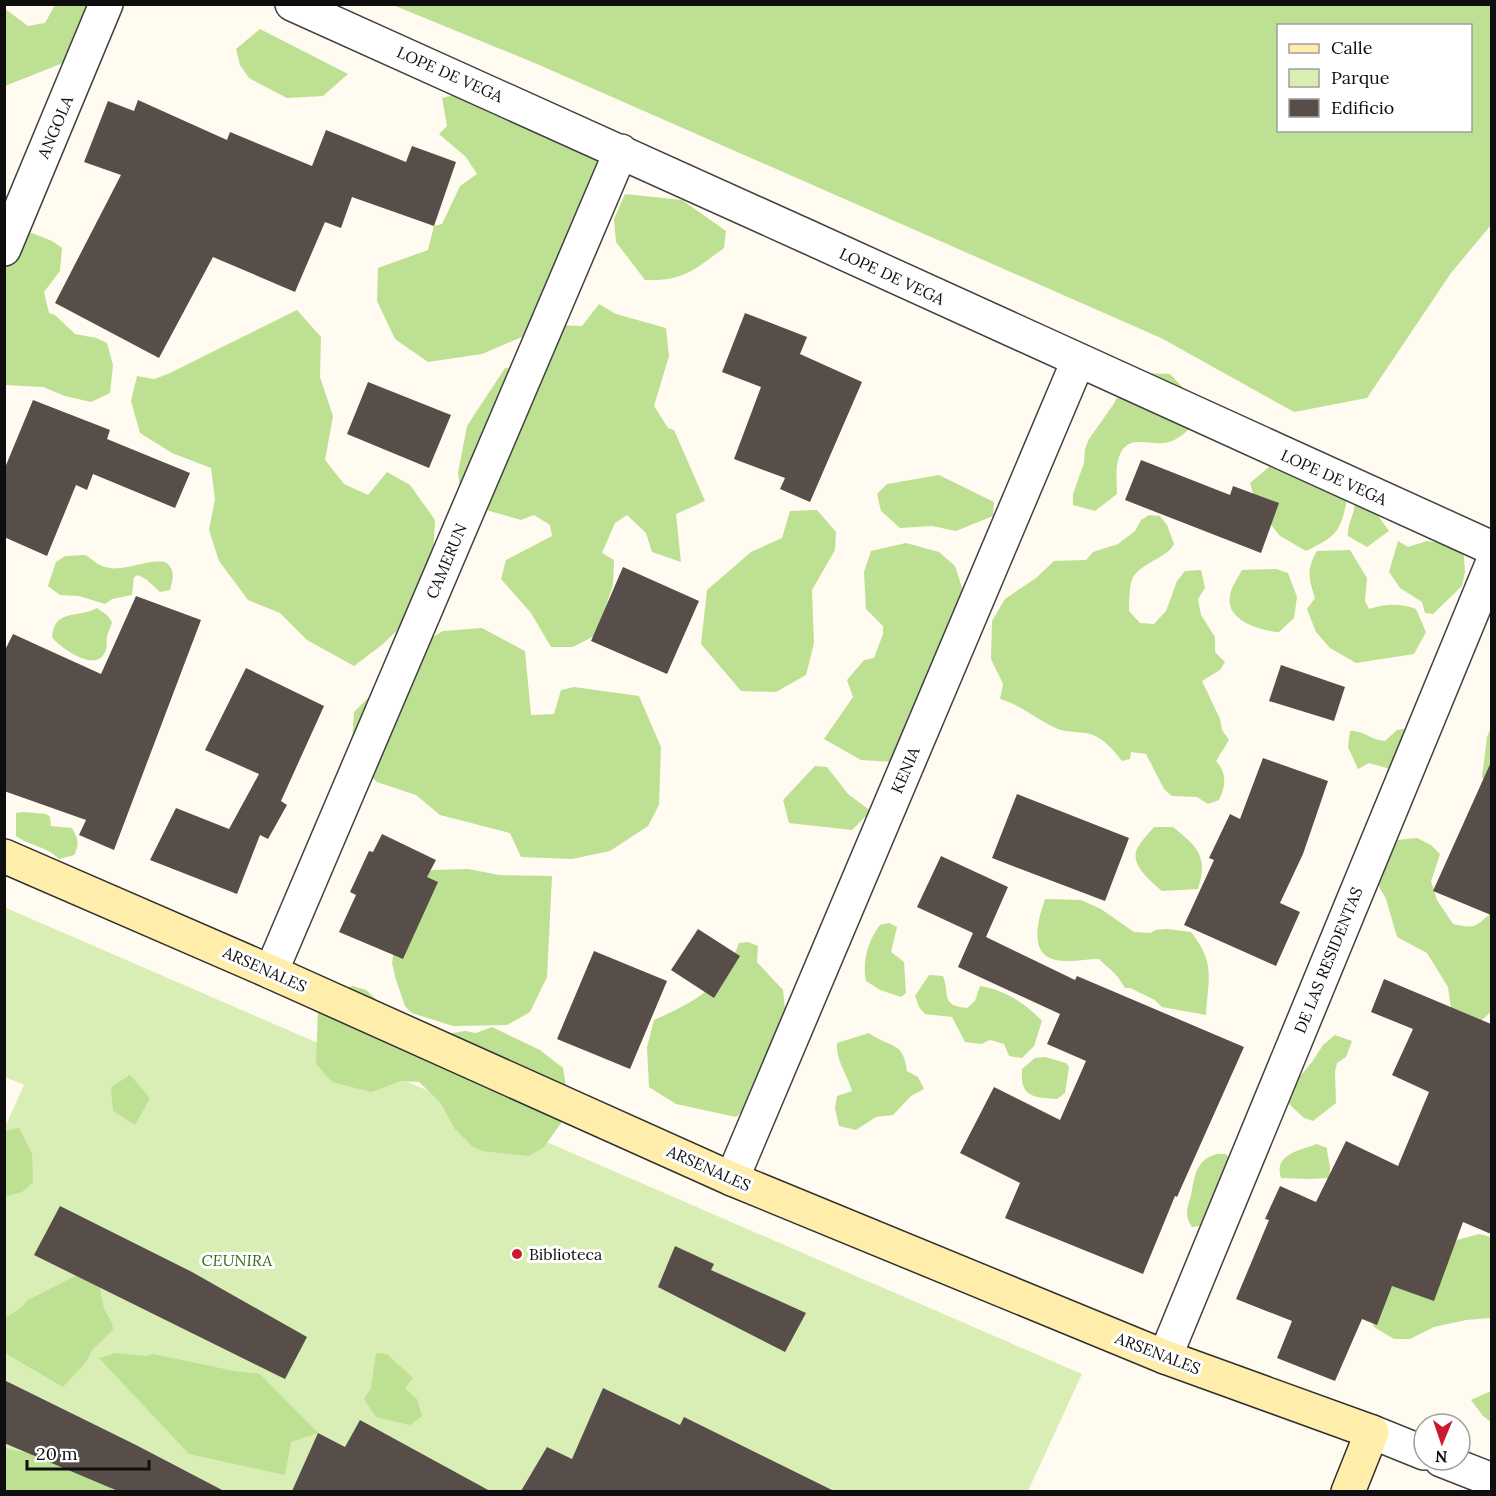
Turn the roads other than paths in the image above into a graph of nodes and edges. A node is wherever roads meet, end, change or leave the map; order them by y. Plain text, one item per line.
1 (106, 4) edge
2 (292, 4) edge
3 (621, 151) junction
4 (4, 249) edge
5 (1078, 361) junction
6 (1491, 548) edge
7 (1491, 564) edge
8 (4, 856) edge
9 (271, 972) junction
10 (732, 1179) junction
11 (1166, 1357) junction
12 (1372, 1432) junction
13 (1412, 1448) edge
14 (1471, 1472) edge
15 (1491, 1480) edge
16 (1348, 1491) edge

1 - 4 street, ANGOLA
2 - 3 street, LOPE DE VEGA
3 - 5 street, LOPE DE VEGA
3 - 9 street, CAMERUN
5 - 6 street, LOPE DE VEGA
5 - 10 street, KENIA
7 - 11 street, DE LAS RESIDENTAS
8 - 9 main road, ARSENALES
9 - 10 main road, ARSENALES
10 - 11 main road, ARSENALES
11 - 12 main road, ARSENALES
12 - 13 street, ARSENALES
12 - 16 main road
14 - 15 street

